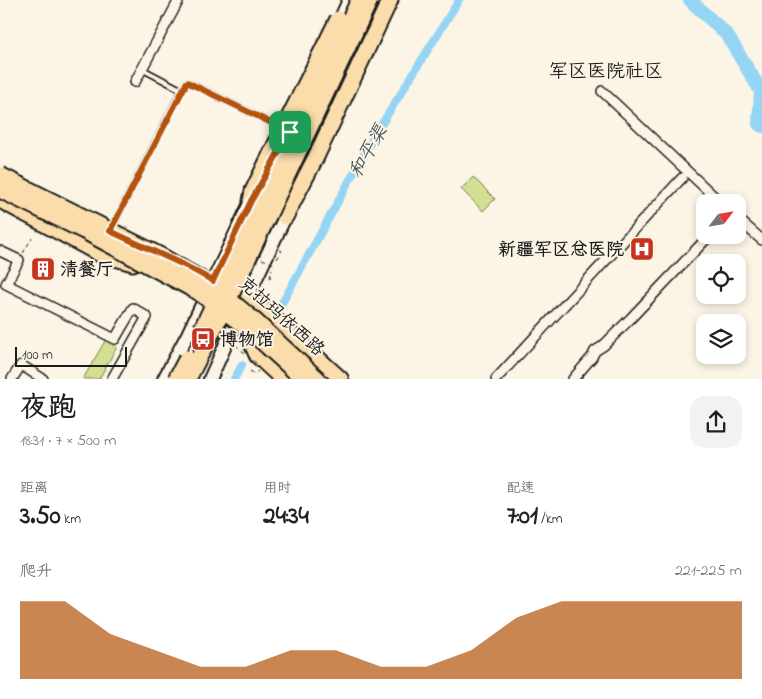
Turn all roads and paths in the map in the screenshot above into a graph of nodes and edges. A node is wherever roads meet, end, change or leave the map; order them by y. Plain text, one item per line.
1 (179, 0) edge
2 (348, 0) edge
3 (358, 0) edge
4 (370, 0) edge
5 (384, 0) edge
6 (390, 0) edge
7 (142, 69) junction
8 (135, 82) dead end
9 (182, 90) junction
10 (602, 92) dead end
11 (290, 132) junction
12 (0, 176) edge
13 (682, 178) dead end
14 (0, 192) edge
15 (711, 194) edge
16 (0, 200) edge
17 (251, 201) junction
18 (286, 217) junction
19 (746, 226) edge
20 (110, 231) junction
21 (32, 238) dead end
22 (762, 240) edge
23 (702, 244) edge
24 (0, 251) edge
25 (282, 251) dead end
26 (19, 260) junction
27 (133, 263) junction
28 (270, 278) dead end
29 (213, 281) junction
30 (203, 301) junction
31 (244, 302) junction
32 (184, 320) dead end
33 (193, 324) dead end
34 (235, 325) junction
35 (221, 336) dead end
36 (248, 336) junction
37 (257, 364) dead end
38 (12, 379) edge
39 (42, 379) edge
40 (112, 379) edge
41 (164, 379) edge
42 (176, 379) edge
43 (188, 379) edge
44 (210, 379) edge
45 (282, 379) edge
46 (294, 379) edge
47 (303, 379) edge
48 (318, 379) edge
49 (324, 379) edge
50 (340, 379) edge
51 (496, 379) edge
52 (573, 379) edge

1 - 7 street
2 - 11 main road
2 - 17 highway, bridge
3 - 42 highway, bridge
4 - 43 highway, bridge
5 - 18 main road
6 - 18 highway
7 - 8 street
7 - 9 lane
9 - 11 lane
9 - 20 lane
10 - 15 street
11 - 17 main road
12 - 20 main road, 克拉玛依西路
12 - 48 highway, bridge
13 - 51 street
14 - 27 main road
14 - 47 highway, bridge
16 - 27 highway
17 - 29 main road
18 - 31 main road
19 - 22 street
20 - 29 main road, 克拉玛依西路
21 - 26 path
23 - 52 street
24 - 26 street
25 - 28 path
26 - 40 street
27 - 30 main road
29 - 30 main road
29 - 31 main road, 克拉玛依西路
30 - 34 main road
30 - 41 main road
31 - 34 main road
31 - 49 main road, 克拉玛依西路
31 - 50 main road
32 - 33 path, bridge
34 - 36 main road
34 - 44 main road
35 - 37 path, bridge
36 - 45 main road
36 - 46 main road
38 - 39 street

